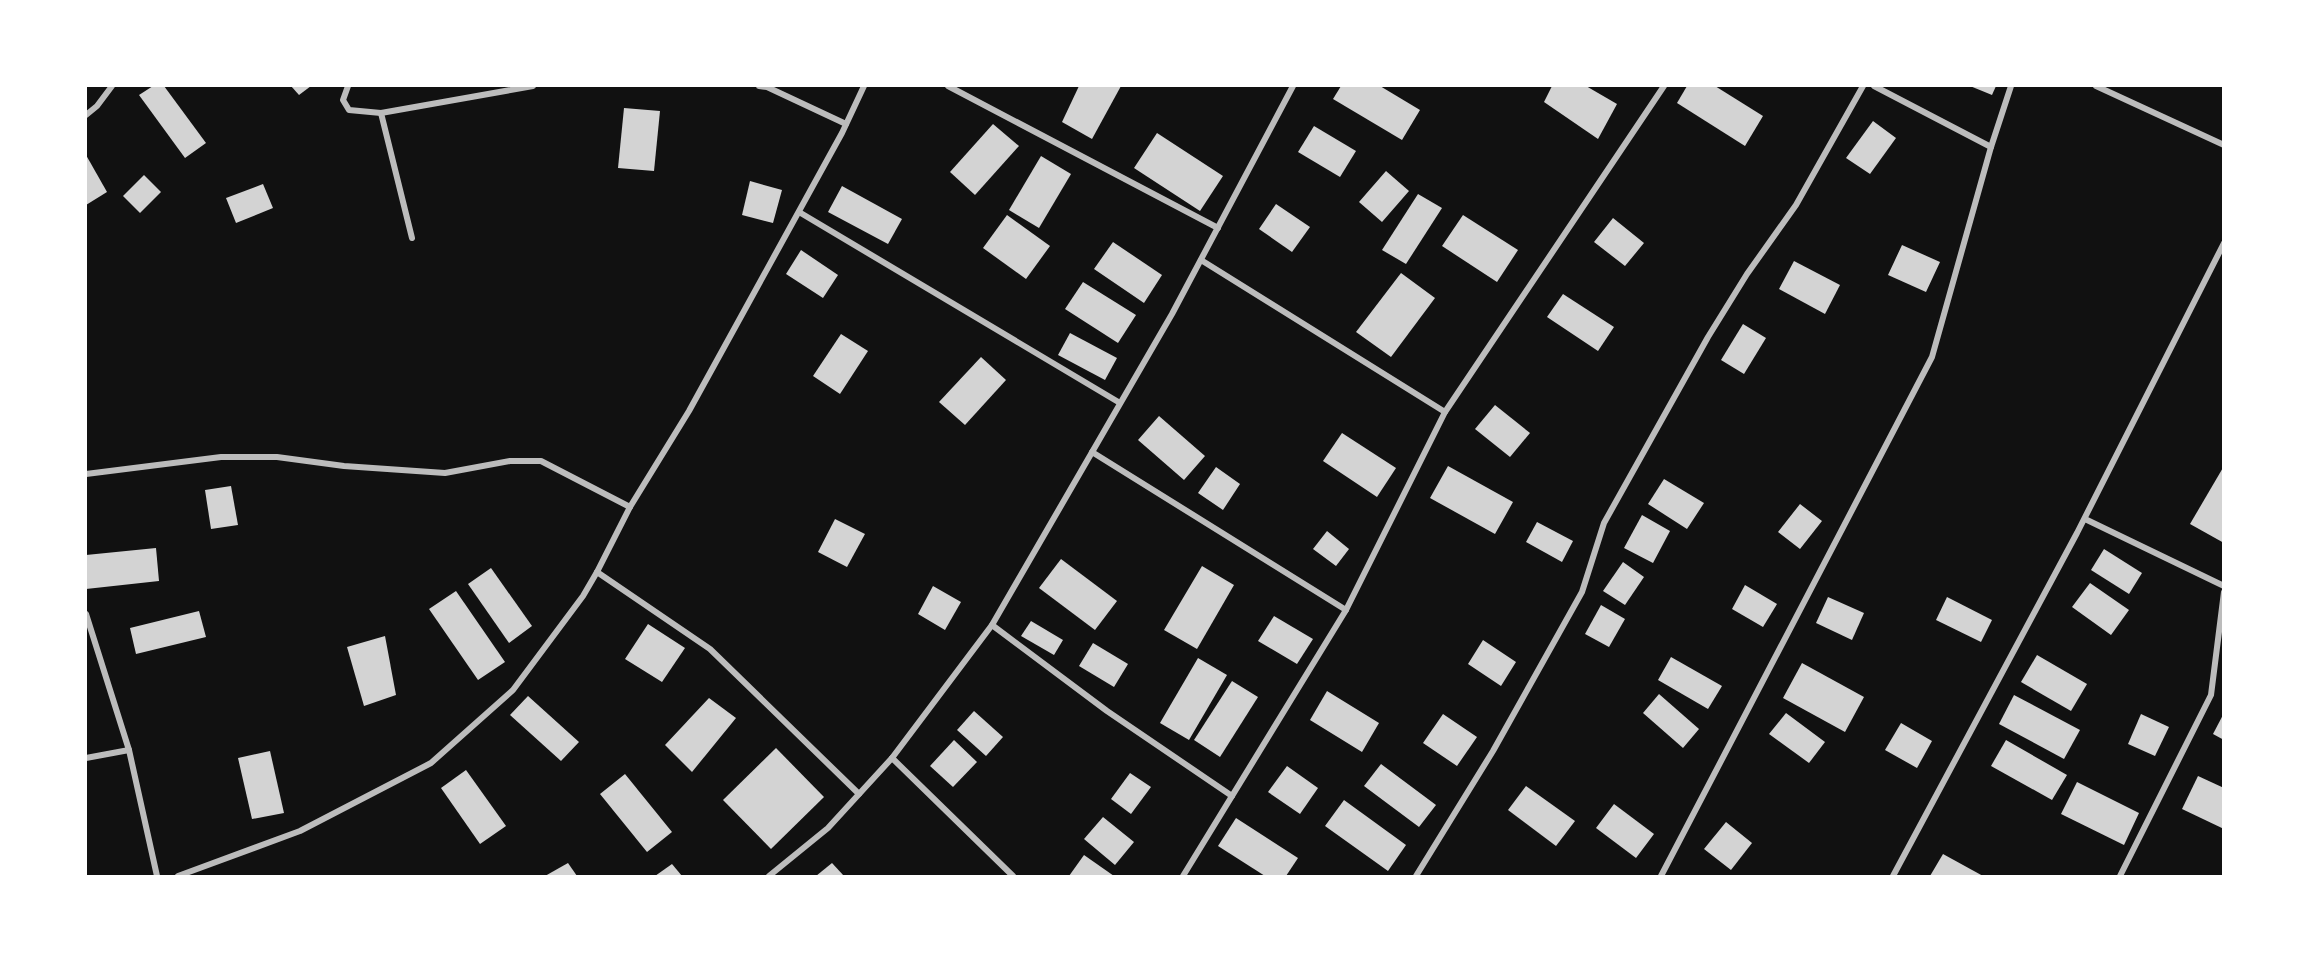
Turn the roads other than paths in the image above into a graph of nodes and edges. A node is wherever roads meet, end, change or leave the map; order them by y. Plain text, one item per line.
1 (112, 86) edge
2 (348, 86) edge
3 (533, 86) edge
4 (759, 86) edge
5 (864, 86) edge
6 (948, 86) edge
7 (1293, 86) edge
8 (1664, 86) edge
9 (1863, 86) edge
10 (1874, 86) edge
11 (2011, 86) edge
12 (2096, 86) edge
13 (381, 112) junction
14 (86, 115) edge
15 (846, 124) junction
16 (2223, 145) edge
17 (1990, 147) junction
18 (799, 212) junction
19 (1218, 228) junction
20 (412, 238) dead end
21 (2223, 243) edge
22 (1201, 260) junction
23 (1120, 403) junction
24 (1445, 412) junction
25 (1092, 452) junction
26 (86, 474) edge
27 (630, 507) junction
28 (2085, 519) junction
29 (597, 572) junction
30 (2223, 586) edge
31 (2223, 592) edge
32 (1346, 610) junction
33 (86, 614) edge
34 (992, 625) junction
35 (129, 750) junction
36 (86, 758) edge
37 (892, 758) junction
38 (859, 794) junction
39 (1232, 796) junction
40 (157, 876) edge
41 (178, 876) edge
42 (769, 876) edge
43 (1013, 876) edge
44 (1183, 876) edge
45 (1416, 876) edge
46 (1661, 876) edge
47 (1893, 876) edge
48 (2120, 876) edge

1 - 14 street
2 - 13 street
3 - 13 street
4 - 15 street
5 - 15 street
6 - 19 street
7 - 19 street
8 - 24 street
9 - 45 street
10 - 17 street
11 - 17 street
12 - 16 street
13 - 20 street
15 - 18 street
17 - 46 street
18 - 23 street
18 - 27 street
19 - 22 street
21 - 28 street
22 - 23 street
22 - 24 street
23 - 25 street
24 - 32 street
25 - 32 street
25 - 34 street
26 - 27 street
27 - 29 street
28 - 30 street
28 - 47 street
29 - 38 street
29 - 41 street
31 - 48 street
32 - 39 street
33 - 35 street
34 - 37 street
34 - 39 street
35 - 36 street
35 - 40 street
37 - 38 street
37 - 43 street
38 - 42 street
39 - 44 street

